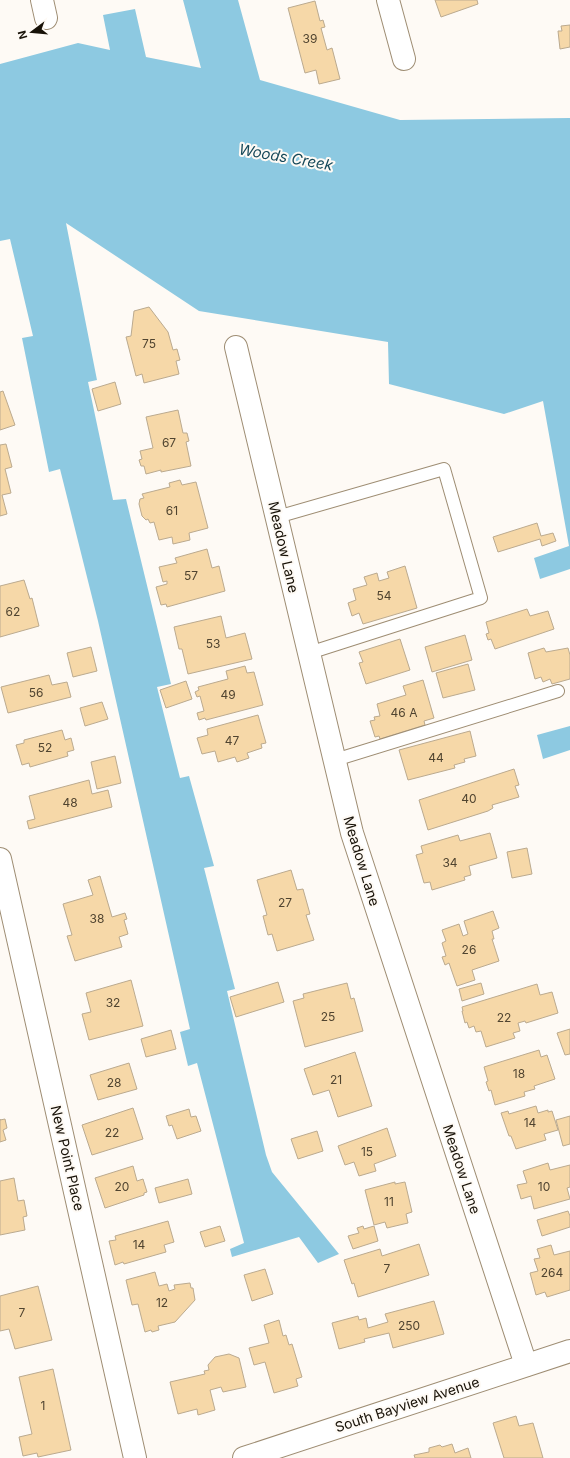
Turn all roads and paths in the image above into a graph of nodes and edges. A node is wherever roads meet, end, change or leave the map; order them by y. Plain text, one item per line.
1 (388, 0) edge
2 (404, 59) dead end
3 (236, 347) dead end
4 (277, 517) junction
5 (309, 653) junction
6 (558, 691) dead end
7 (335, 760) junction
8 (0, 859) edge
9 (570, 1351) edge
10 (526, 1365) junction
11 (135, 1458) edge
12 (244, 1458) edge

1 - 2 street
3 - 4 street, Meadow Lane
4 - 5 street, Meadow Lane
4 - 5 lane
5 - 7 street, Meadow Lane
6 - 7 lane
7 - 10 street, Meadow Lane
8 - 11 street, New Point Place
9 - 10 street, South Bayview Avenue
10 - 12 street, South Bayview Avenue

